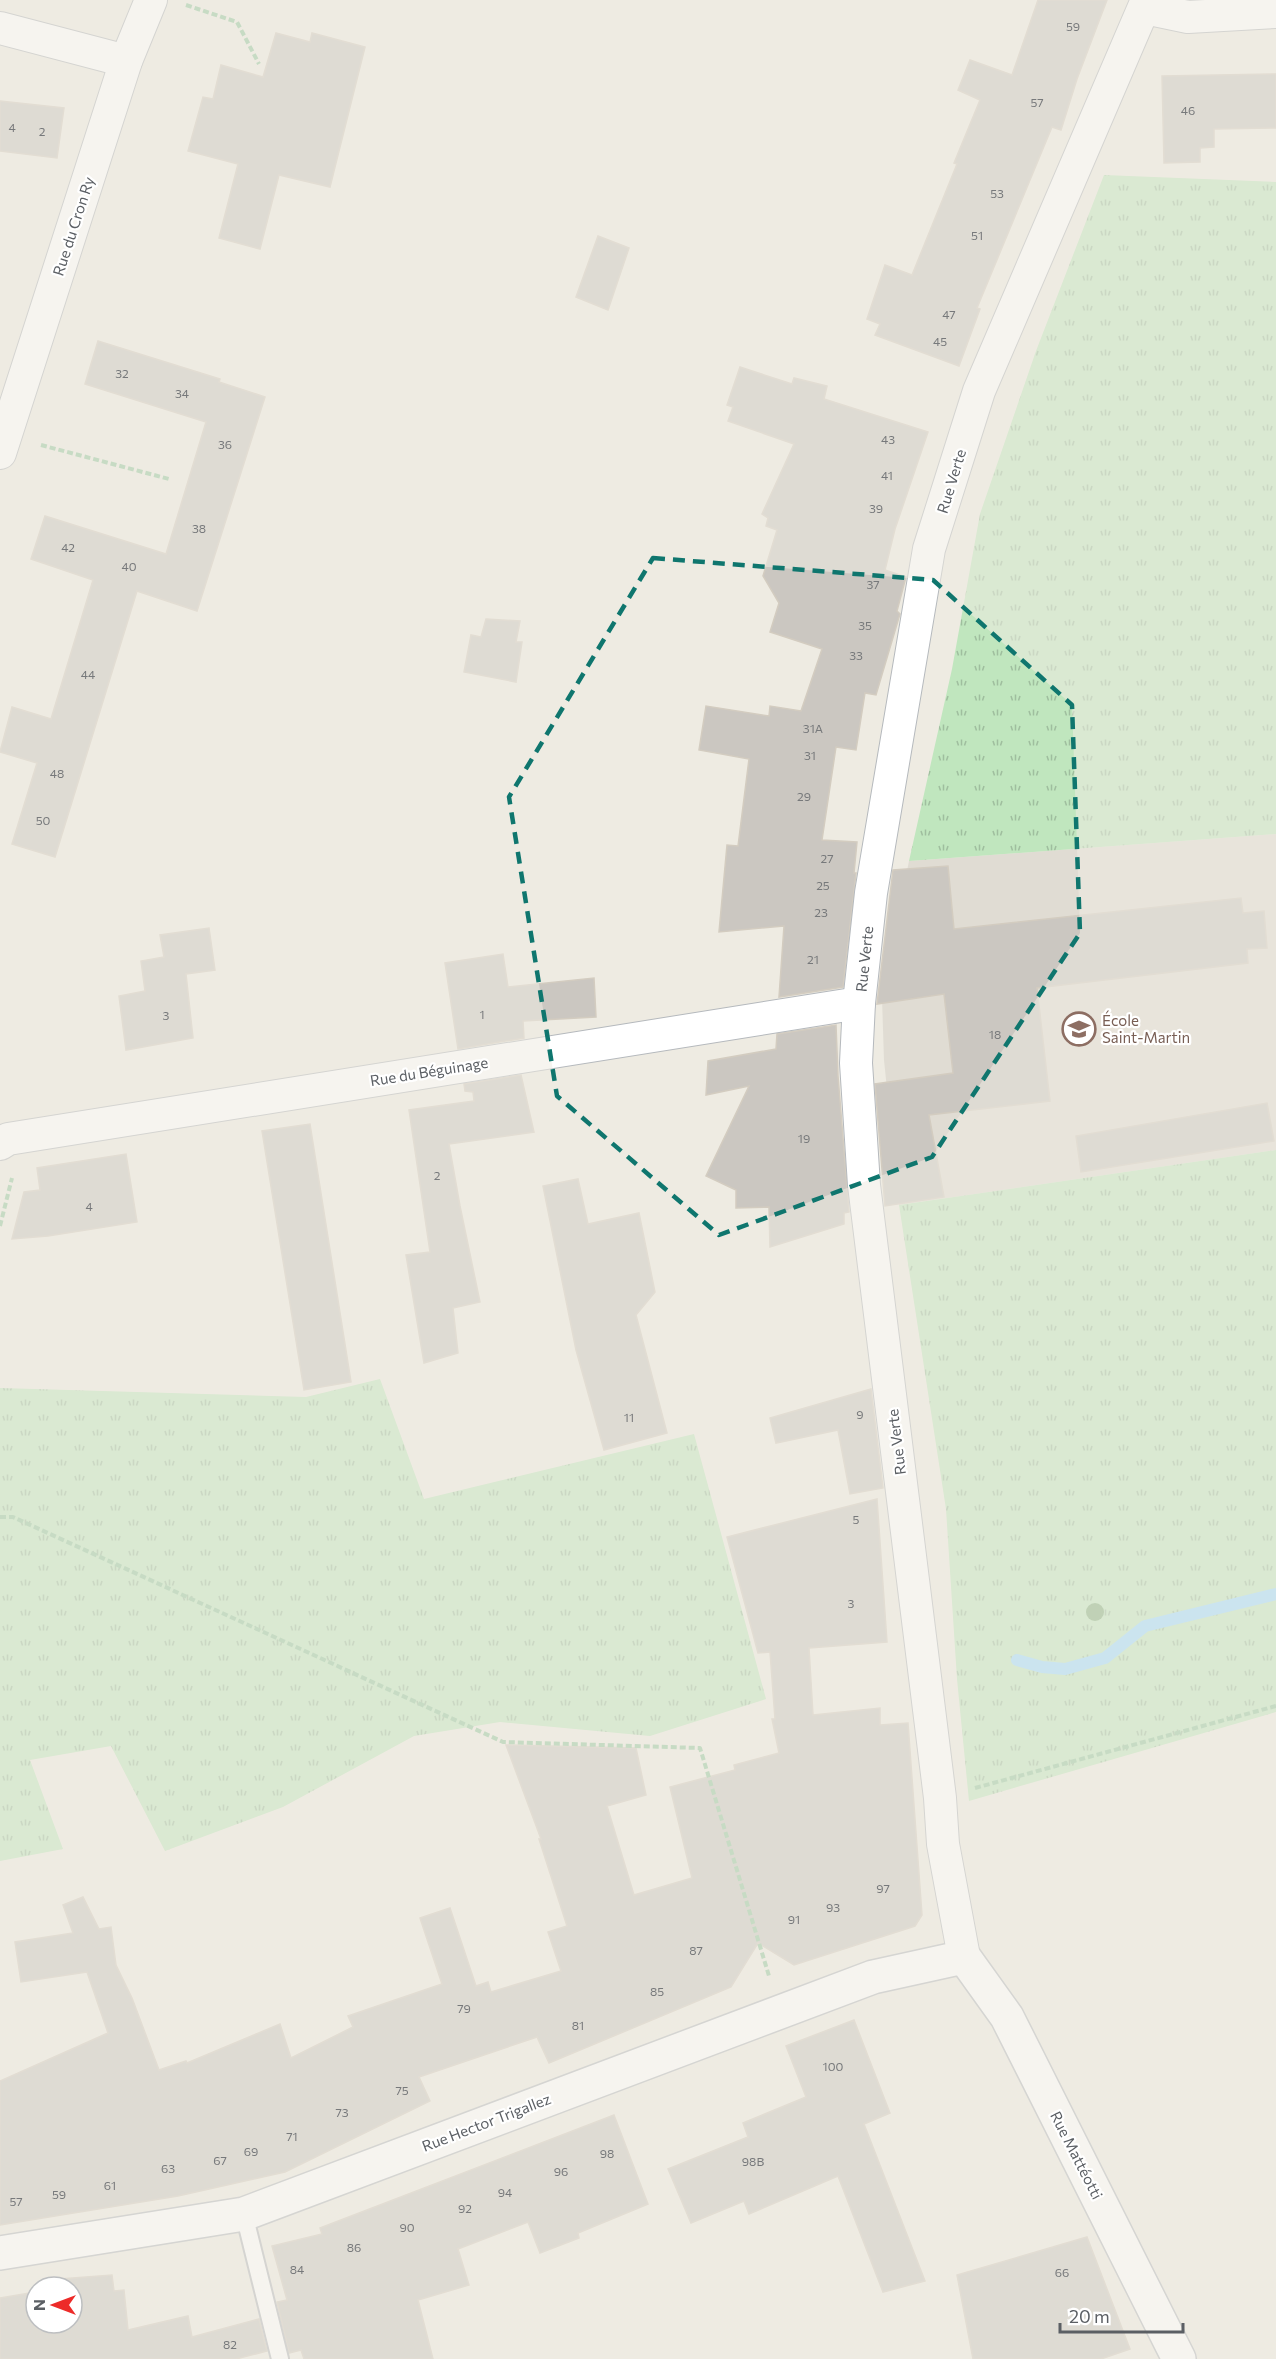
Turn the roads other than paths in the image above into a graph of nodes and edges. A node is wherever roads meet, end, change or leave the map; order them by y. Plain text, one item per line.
1 (165, 2) edge
2 (1146, 4) edge
3 (1276, 12) edge
4 (0, 28) edge
5 (126, 61) junction
6 (3, 444) edge
7 (859, 1003) junction
8 (0, 1144) edge
9 (964, 1958) junction
10 (244, 2214) junction
11 (0, 2253) edge
12 (280, 2359) edge
13 (1179, 2359) edge

1 - 5 street, Rue du Cron Ry
2 - 3 street
2 - 7 street, Rue Verte
4 - 5 street
5 - 6 street, Rue du Cron Ry
7 - 8 street, Rue du Béguinage
7 - 9 street, Rue Verte
9 - 10 street, Rue Hector Trigallez
9 - 13 street, Rue Mattéotti
10 - 11 street, Rue Hector Trigallez
10 - 12 lane

